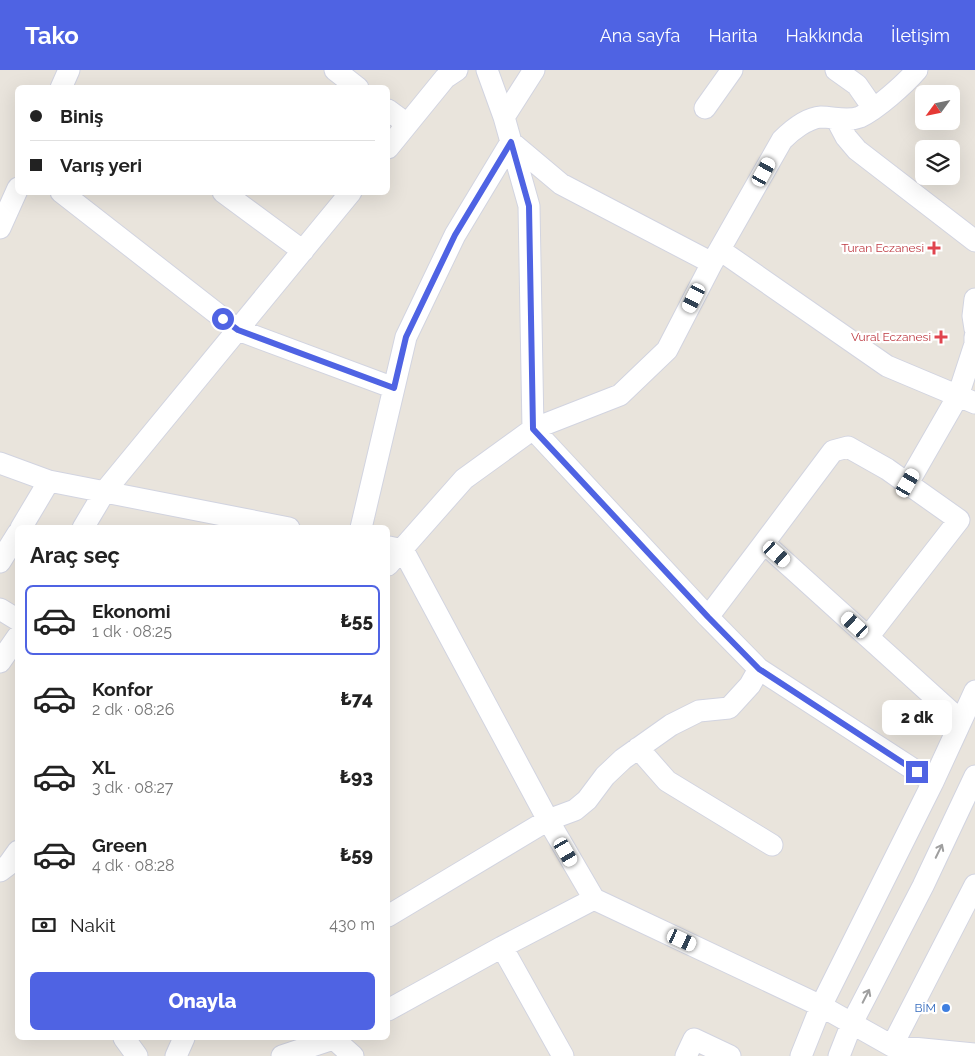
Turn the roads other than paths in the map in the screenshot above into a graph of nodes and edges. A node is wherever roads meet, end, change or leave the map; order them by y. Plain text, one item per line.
1 (335, 70) edge
2 (457, 70) edge
3 (487, 70) edge
4 (534, 70) edge
5 (732, 70) edge
6 (836, 70) edge
7 (917, 70) edge
8 (354, 85) edge
9 (705, 108) dead end
10 (873, 108) junction
11 (390, 111) edge
12 (504, 117) junction
13 (837, 120) junction
14 (407, 124) junction
15 (511, 142) junction
16 (390, 145) edge
17 (15, 195) edge
18 (65, 195) edge
19 (227, 195) edge
20 (349, 195) edge
21 (0, 228) edge
22 (975, 241) edge
23 (303, 251) junction
24 (716, 257) junction
25 (975, 299) edge
26 (975, 329) edge
27 (238, 330) junction
28 (975, 337) edge
29 (394, 388) junction
30 (967, 400) edge
31 (533, 429) junction
32 (0, 463) edge
33 (49, 480) junction
34 (908, 483) junction
35 (105, 491) junction
36 (205, 520) edge
37 (23, 525) edge
38 (85, 525) edge
39 (258, 525) edge
40 (362, 525) edge
41 (15, 538) edge
42 (764, 543) junction
43 (395, 548) edge
44 (390, 560) edge
45 (0, 562) edge
46 (0, 609) edge
47 (708, 617) junction
48 (15, 618) edge
49 (868, 637) junction
50 (15, 640) edge
51 (0, 662) edge
52 (759, 669) junction
53 (975, 691) edge
54 (961, 721) junction
55 (638, 748) junction
56 (975, 776) edge
57 (933, 782) junction
58 (548, 820) junction
59 (772, 845) dead end
60 (975, 884) edge
61 (594, 899) junction
62 (390, 915) edge
63 (502, 947) junction
64 (821, 1006) junction
65 (390, 1009) edge
66 (852, 1024) junction
67 (125, 1040) edge
68 (183, 1040) edge
69 (333, 1044) edge
70 (892, 1046) junction
71 (975, 1054) edge
72 (137, 1056) edge
73 (176, 1056) edge
74 (282, 1056) edge
75 (353, 1056) edge
76 (563, 1056) edge
77 (686, 1056) edge
78 (730, 1056) edge
79 (801, 1056) edge
80 (838, 1056) edge

1 - 8 street
2 - 14 street
3 - 12 street
4 - 12 street
5 - 9 street
6 - 10 street
7 - 10 street
10 - 13 street
11 - 14 street
12 - 15 street
13 - 22 street
13 - 24 street
14 - 16 street
15 - 24 street
15 - 29 street
15 - 31 street
17 - 21 street
18 - 27 street
19 - 23 street
20 - 23 street
23 - 27 street
24 - 30 street
24 - 31 street
25 - 26 street
27 - 29 street
27 - 35 street
28 - 30 street
29 - 40 street
30 - 34 street
31 - 43 street
31 - 47 street
32 - 33 street
33 - 35 street
33 - 37 street
34 - 42 street
34 - 49 street
35 - 36 street
35 - 38 street
36 - 39 street
41 - 45 street
42 - 47 street
42 - 49 street
43 - 44 street
43 - 58 street
46 - 48 street
47 - 52 street
49 - 54 street
50 - 51 street
52 - 55 street
52 - 57 street
53 - 54 street
54 - 57 street
55 - 58 street
55 - 59 street
66 -> 56 street
57 - 64 street
58 - 61 street
58 - 62 street
60 - 70 street
61 - 63 street
61 - 64 street
63 - 65 street
63 - 76 street
64 - 66 street
64 - 79 street
66 - 70 street
66 - 80 street
67 - 72 street
68 - 73 street
69 - 74 street
69 - 75 street
70 - 71 street
77 - 78 street

